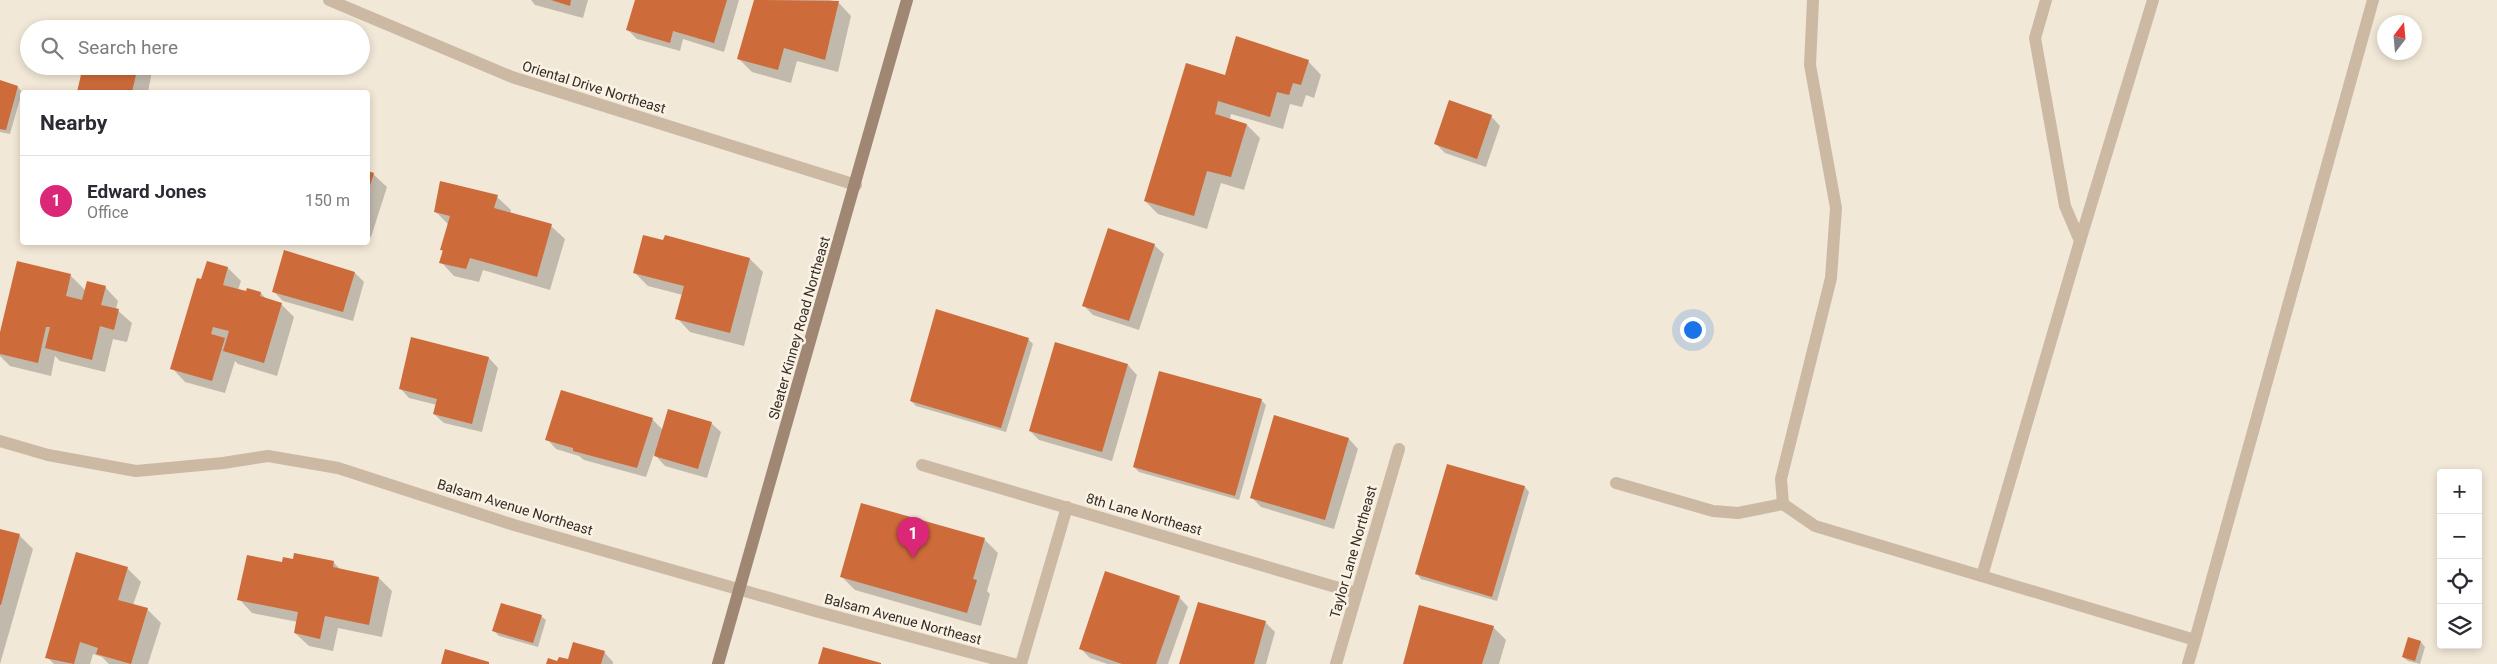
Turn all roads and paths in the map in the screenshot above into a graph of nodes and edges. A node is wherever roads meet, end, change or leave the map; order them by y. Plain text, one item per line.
1 (329, 0) edge
2 (908, 0) edge
3 (1814, 0) edge
4 (2046, 0) edge
5 (2153, 0) edge
6 (2373, 0) edge
7 (856, 185) junction
8 (2080, 241) junction
9 (0, 441) edge
10 (1399, 449) dead end
11 (922, 465) dead end
12 (1616, 483) dead end
13 (1783, 504) junction
14 (1067, 507) junction
15 (1982, 576) junction
16 (739, 587) junction
17 (1356, 593) junction
18 (2194, 640) junction
19 (718, 664) edge
20 (1014, 664) edge
21 (1021, 664) edge
22 (1336, 664) edge
23 (2188, 664) edge

1 - 7 street, Oriental Drive Northeast
2 - 7 street, Sleater Kinney Road Northeast
3 - 13 street
4 - 8 street
5 - 8 street
6 - 18 street
7 - 16 street, Sleater Kinney Road Northeast
8 - 15 street
9 - 16 street, Balsam Avenue Northeast
10 - 17 street, Taylor Lane Northeast
11 - 14 street, 8th Lane Northeast
12 - 13 street
13 - 15 street
14 - 17 street, 8th Lane Northeast
14 - 21 street
15 - 18 street
16 - 19 street, Sleater Kinney Road Northeast
16 - 20 street, Balsam Avenue Northeast
17 - 22 street, Taylor Lane Northeast
18 - 23 street

